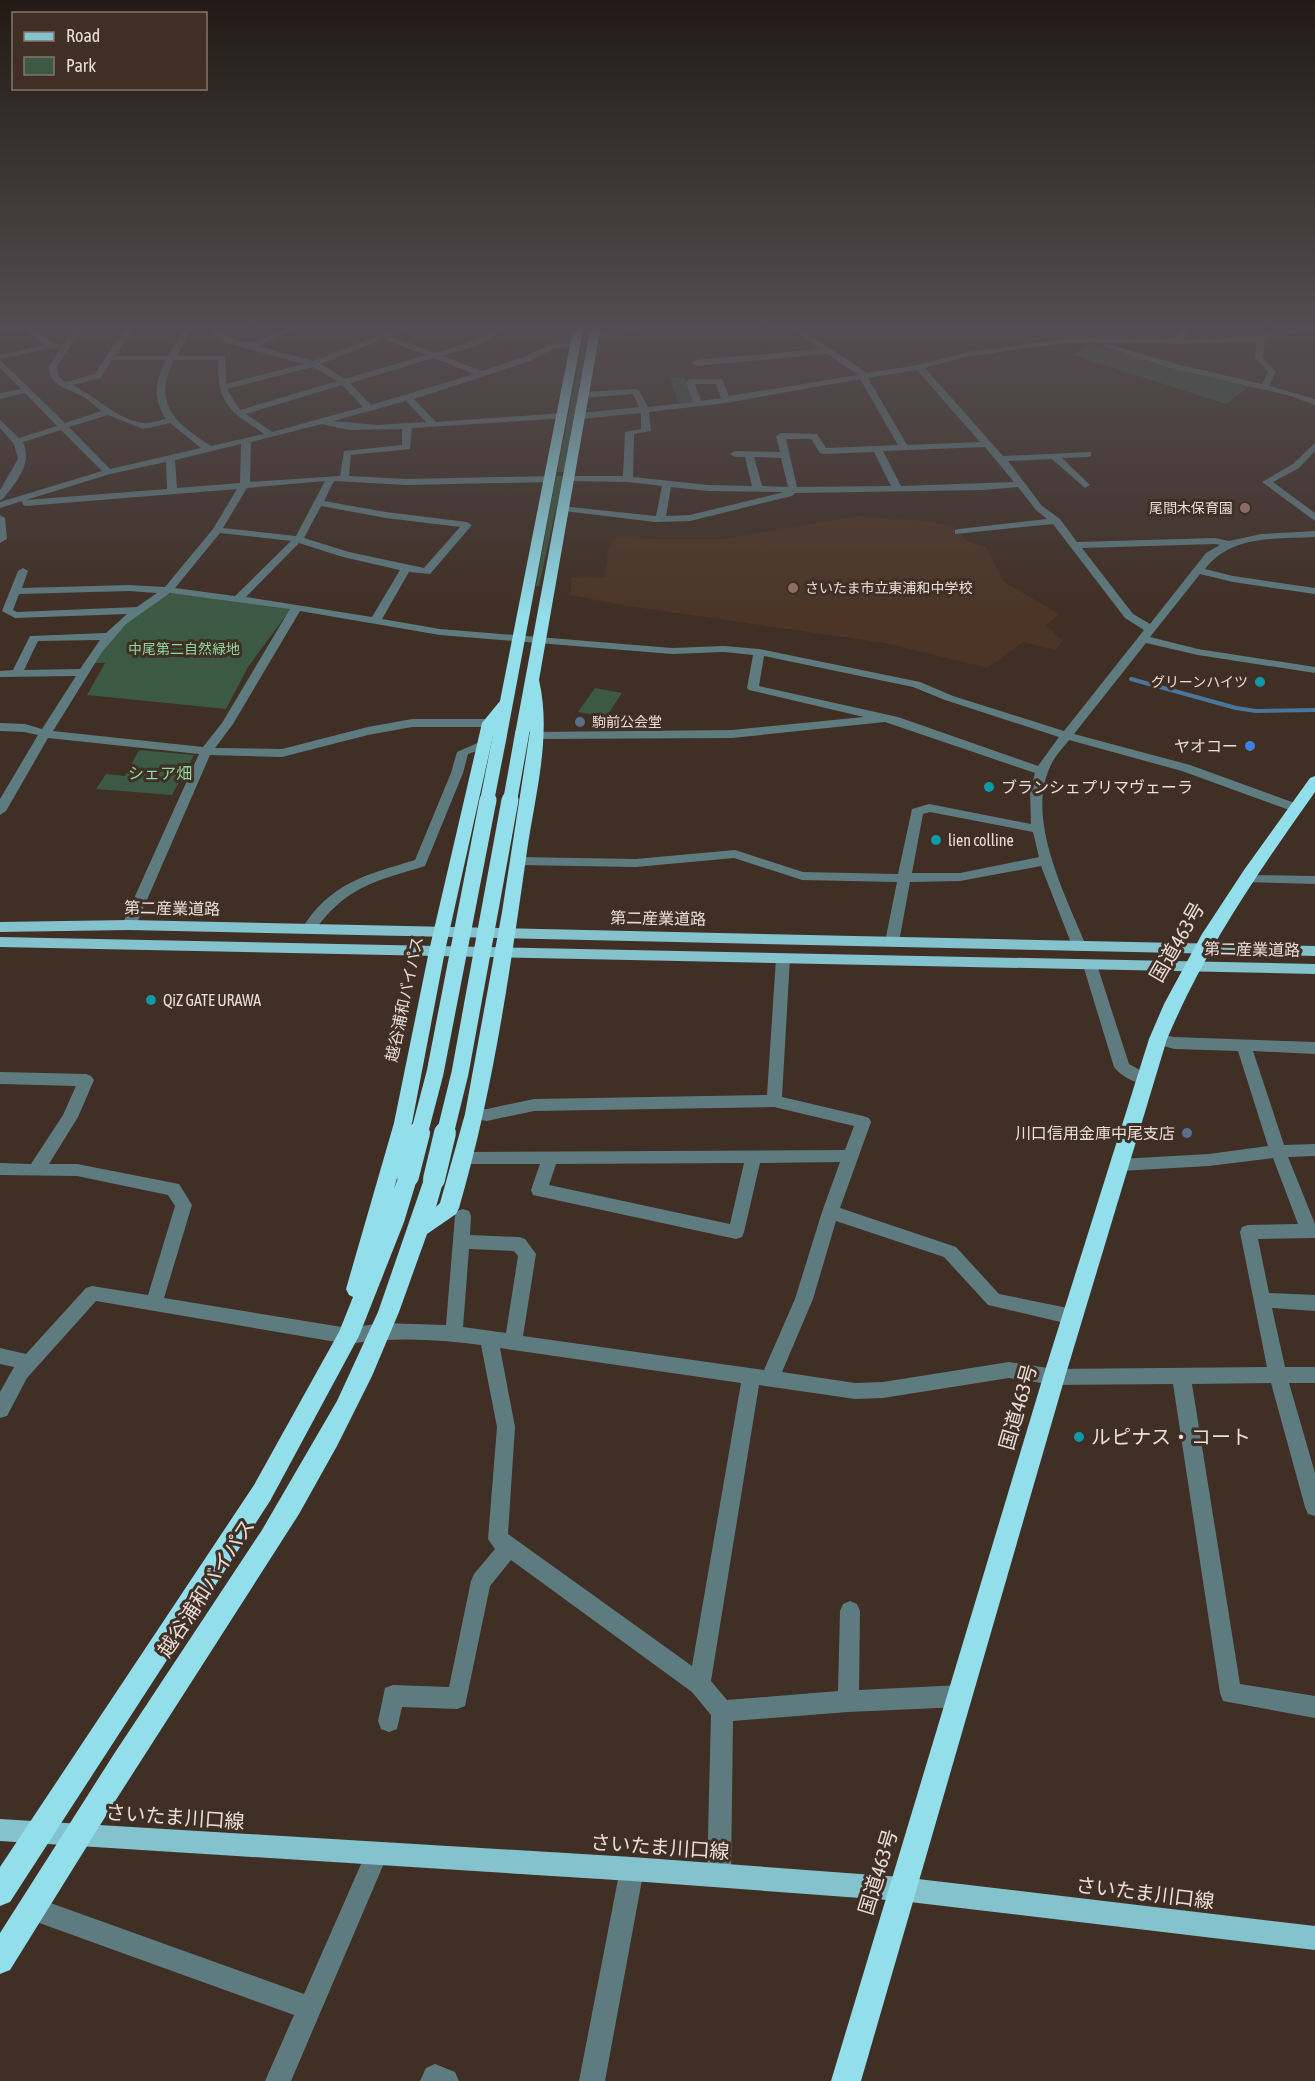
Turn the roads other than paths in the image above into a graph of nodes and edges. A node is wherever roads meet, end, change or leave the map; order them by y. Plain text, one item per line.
1 (58, 422) edge
2 (78, 422) edge
3 (133, 422) edge
4 (162, 422) edge
5 (175, 422) edge
6 (252, 422) edge
7 (317, 422) edge
8 (328, 422) edge
9 (431, 422) edge
10 (475, 422) edge
11 (561, 422) edge
12 (580, 422) edge
13 (646, 422) edge
14 (890, 422) edge
15 (968, 422) edge
16 (434, 425) junction
17 (2, 426) edge
18 (407, 426) junction
19 (63, 427) junction
20 (271, 435) junction
21 (18, 441) junction
22 (246, 441) junction
23 (987, 444) junction
24 (1315, 446) edge
25 (904, 448) junction
26 (876, 449) junction
27 (209, 450) junction
28 (735, 454) dead end
29 (749, 454) junction
30 (1088, 454) dead end
31 (785, 455) junction
32 (1054, 456) junction
33 (170, 458) junction
34 (1001, 459) junction
35 (1303, 459) junction
36 (1315, 464) edge
37 (108, 472) junction
38 (331, 478) junction
39 (344, 478) junction
40 (550, 479) junction
41 (569, 479) junction
42 (628, 480) junction
43 (245, 483) junction
44 (667, 484) junction
45 (1019, 484) junction
46 (1085, 485) dead end
47 (897, 488) junction
48 (758, 489) junction
49 (793, 489) junction
50 (172, 490) junction
51 (0, 497) edge
52 (320, 503) junction
53 (0, 505) edge
54 (564, 508) junction
55 (0, 518) edge
56 (1315, 518) edge
57 (660, 519) junction
58 (1056, 521) junction
59 (217, 530) junction
60 (959, 532) dead end
61 (1315, 534) edge
62 (297, 539) junction
63 (0, 540) edge
64 (1227, 543) junction
65 (1075, 545) junction
66 (407, 567) junction
67 (1198, 570) junction
68 (23, 571) dead end
69 (168, 590) junction
70 (16, 591) junction
71 (1315, 591) edge
72 (238, 599) junction
73 (297, 607) junction
74 (138, 610) junction
75 (376, 619) junction
76 (1148, 634) junction
77 (110, 636) junction
78 (520, 637) junction
79 (538, 639) junction
80 (759, 652) junction
81 (1315, 666) edge
82 (82, 672) junction
83 (17, 673) junction
84 (0, 674) edge
85 (886, 718) junction
86 (0, 727) edge
87 (495, 729) junction
88 (46, 734) junction
89 (530, 734) junction
90 (1067, 736) junction
91 (484, 744) junction
92 (206, 751) junction
93 (1041, 771) junction
94 (1315, 781) edge
95 (1296, 808) junction
96 (0, 811) edge
97 (1037, 829) junction
98 (459, 856) junction
99 (518, 859) junction
100 (1048, 860) junction
101 (904, 878) junction
102 (1247, 879) junction
103 (1315, 880) edge
104 (129, 925) junction
105 (0, 927) edge
106 (308, 930) junction
107 (442, 931) junction
108 (506, 933) junction
109 (0, 942) edge
110 (892, 942) junction
111 (1080, 948) junction
112 (437, 951) junction
113 (1315, 951) edge
114 (503, 953) junction
115 (783, 958) junction
116 (1197, 958) junction
117 (1090, 965) junction
118 (1315, 969) edge
119 (1158, 1039) junction
120 (1244, 1047) junction
121 (1315, 1048) edge
122 (0, 1078) edge
123 (1146, 1080) junction
124 (774, 1101) junction
125 (474, 1114) junction
126 (1315, 1150) edge
127 (1278, 1151) junction
128 (754, 1156) junction
129 (850, 1156) junction
130 (464, 1158) junction
131 (550, 1159) junction
132 (1120, 1165) junction
133 (0, 1169) edge
134 (36, 1171) junction
135 (830, 1212) junction
136 (464, 1216) dead end
137 (420, 1227) junction
138 (1312, 1231) edge
139 (463, 1242) junction
140 (1261, 1300) junction
141 (1315, 1303) edge
142 (154, 1304) junction
143 (359, 1308) junction
144 (1073, 1317) junction
145 (382, 1331) junction
146 (454, 1334) junction
147 (348, 1336) junction
148 (489, 1338) junction
149 (513, 1343) junction
150 (0, 1356) edge
151 (29, 1363) junction
152 (1277, 1374) junction
153 (1181, 1375) junction
154 (1315, 1375) edge
155 (761, 1377) junction
156 (1054, 1377) junction
157 (0, 1410) edge
158 (1315, 1507) edge
159 (508, 1546) junction
160 (850, 1611) dead end
161 (700, 1684) junction
162 (961, 1696) junction
163 (848, 1701) junction
164 (1315, 1707) edge
165 (722, 1711) junction
166 (389, 1721) dead end
167 (0, 1830) edge
168 (39, 1832) junction
169 (76, 1834) junction
170 (377, 1854) junction
171 (632, 1869) junction
172 (718, 1875) junction
173 (901, 1889) junction
174 (0, 1892) edge
175 (32, 1908) junction
176 (1315, 1938) edge
177 (0, 1960) edge
178 (309, 2008) junction
179 (278, 2081) edge
180 (433, 2081) edge
181 (447, 2081) edge
182 (592, 2081) edge
183 (846, 2081) edge

1 - 19 street
2 - 19 street
3 - 4 street
5 - 27 street
6 - 20 street
7 - 20 street
8 - 18 street
9 - 16 street
10 - 16 street
11 - 40 highway, 越谷浦和バイパス
12 - 41 highway, 越谷浦和バイパス
13 - 42 street
14 - 25 street
15 - 23 street
16 - 18 street
17 - 21 street
18 - 39 street
19 - 21 street
19 - 37 street
20 - 22 street
21 - 51 street
22 - 27 street
22 - 43 street
23 - 25 street
23 - 34 street
24 - 35 street
25 - 26 street
26 - 31 street
26 - 47 street
27 - 33 street
28 - 29 street
29 - 31 street
29 - 48 street
30 - 32 street
31 - 49 street
32 - 34 street
32 - 46 street
33 - 37 street
33 - 50 street
34 - 45 street
35 - 36 street
35 - 56 street
37 - 53 street
38 - 39 street
38 - 43 street
38 - 52 street
39 - 40 street
40 - 78 highway, 越谷浦和バイパス
41 - 42 street
41 - 54 highway, 越谷浦和バイパス
42 - 44 street
43 - 50 street
43 - 59 street
44 - 48 street
44 - 57 street
45 - 47 street
45 - 58 street
47 - 49 street
48 - 49 street
49 - 57 street
50 - 53 street
52 - 62 street
52 - 66 street
54 - 57 street
54 - 79 highway, 越谷浦和バイパス
55 - 63 street
58 - 60 street
58 - 65 street
59 - 62 street
59 - 69 street
61 - 64 street
62 - 66 street
62 - 72 street
64 - 65 street
64 - 67 street
65 - 76 street
66 - 75 street
67 - 71 street
67 - 76 street
68 - 70 street
69 - 70 street
69 - 72 street
69 - 74 street
70 - 74 street
72 - 73 street
73 - 75 street
73 - 92 street
74 - 77 street
75 - 78 street
76 - 81 street
76 - 90 street
77 - 82 street
77 - 83 street
78 - 79 street
78 - 87 highway, 越谷浦和バイパス
79 - 80 street
79 - 89 highway, 越谷浦和バイパス
80 - 85 street
80 - 90 street
82 - 83 street
82 - 88 street
83 - 84 street
85 - 89 street
85 - 93 street
86 - 88 street
87 - 91 highway, 越谷浦和バイパス
87 - 92 street
87 - 143 highway, 越谷浦和バイパス, bridge
88 - 92 street
88 - 96 street
89 - 99 highway, 越谷浦和バイパス
89 - 137 highway, 越谷浦和バイパス, bridge
90 - 93 street
90 - 95 street
91 - 98 highway, 越谷浦和バイパス
91 - 106 street
92 - 104 street
93 - 97 street
94 - 95 highway, 国道463号
95 - 102 highway, 国道463号
97 - 100 street
97 - 101 street
98 - 99 street
98 - 107 highway, 越谷浦和バイパス
99 - 101 street
99 - 108 highway, 越谷浦和バイパス
100 - 101 street
100 - 111 street
101 - 110 street
102 - 103 street
102 - 116 highway, 国道463号
104 - 105 main road, 第二産業道路
104 - 106 main road, 第二産業道路
106 - 107 main road, 第二産業道路
107 - 108 main road, 第二産業道路
107 - 112 highway, 越谷浦和バイパス
108 - 110 main road, 第二産業道路
108 - 114 highway, 越谷浦和バイパス
109 - 112 main road, 第二産業道路
110 - 111 main road, 第二産業道路
111 - 116 main road, 第二産業道路
112 - 114 main road, 第二産業道路
112 - 143 highway, 越谷浦和バイパス
113 - 116 main road, 第二産業道路
114 - 115 main road, 第二産業道路
114 - 125 highway, 越谷浦和バイパス
115 - 117 main road, 第二産業道路
115 - 124 street
116 - 117 main road, 第二産業道路
116 - 118 main road, 第二産業道路
116 - 119 highway, 国道463号
117 - 123 street
119 - 120 street
119 - 123 highway, 国道463号
120 - 121 street
120 - 127 street
122 - 134 street
123 - 132 highway, 国道463号
124 - 125 street
124 - 129 street
125 - 130 highway, 越谷浦和バイパス
126 - 127 street
127 - 132 street
127 - 138 street
128 - 129 street
128 - 131 street
128 - 131 street
129 - 135 street
130 - 131 street
130 - 137 highway, 越谷浦和バイパス
132 - 144 highway, 国道463号
133 - 134 street
134 - 142 street
135 - 144 street
135 - 155 street
136 - 139 street
137 - 145 highway, 越谷浦和バイパス
138 - 140 street
139 - 146 street
139 - 149 street
140 - 141 street
140 - 152 street
142 - 147 street
142 - 151 street
143 - 147 highway, 越谷浦和バイパス
144 - 156 highway, 国道463号
145 - 146 street
145 - 147 street
145 - 169 highway, 越谷浦和バイパス
146 - 148 street
147 - 168 highway, 越谷浦和バイパス
148 - 149 street
148 - 159 street
149 - 155 street
150 - 151 street
151 - 157 street
152 - 153 street
152 - 154 street
152 - 158 street
153 - 156 street
153 - 164 street
155 - 156 street
155 - 161 street
156 - 162 highway, 国道463号
159 - 161 street
159 - 166 street
160 - 163 street
161 - 165 street
162 - 163 street
162 - 173 highway, 国道463号
163 - 165 street
165 - 172 street
167 - 168 main road, さいたま川口線
168 - 169 main road, さいたま川口線
168 - 174 highway, 越谷浦和バイパス
169 - 170 main road, さいたま川口線
169 - 175 highway, 越谷浦和バイパス
170 - 171 main road, さいたま川口線
170 - 178 street
171 - 172 main road, さいたま川口線
171 - 182 street
172 - 173 main road, さいたま川口線
173 - 176 main road, さいたま川口線
173 - 183 highway, 国道463号
175 - 177 highway, 越谷浦和バイパス
175 - 178 street
178 - 179 street
180 - 181 street

